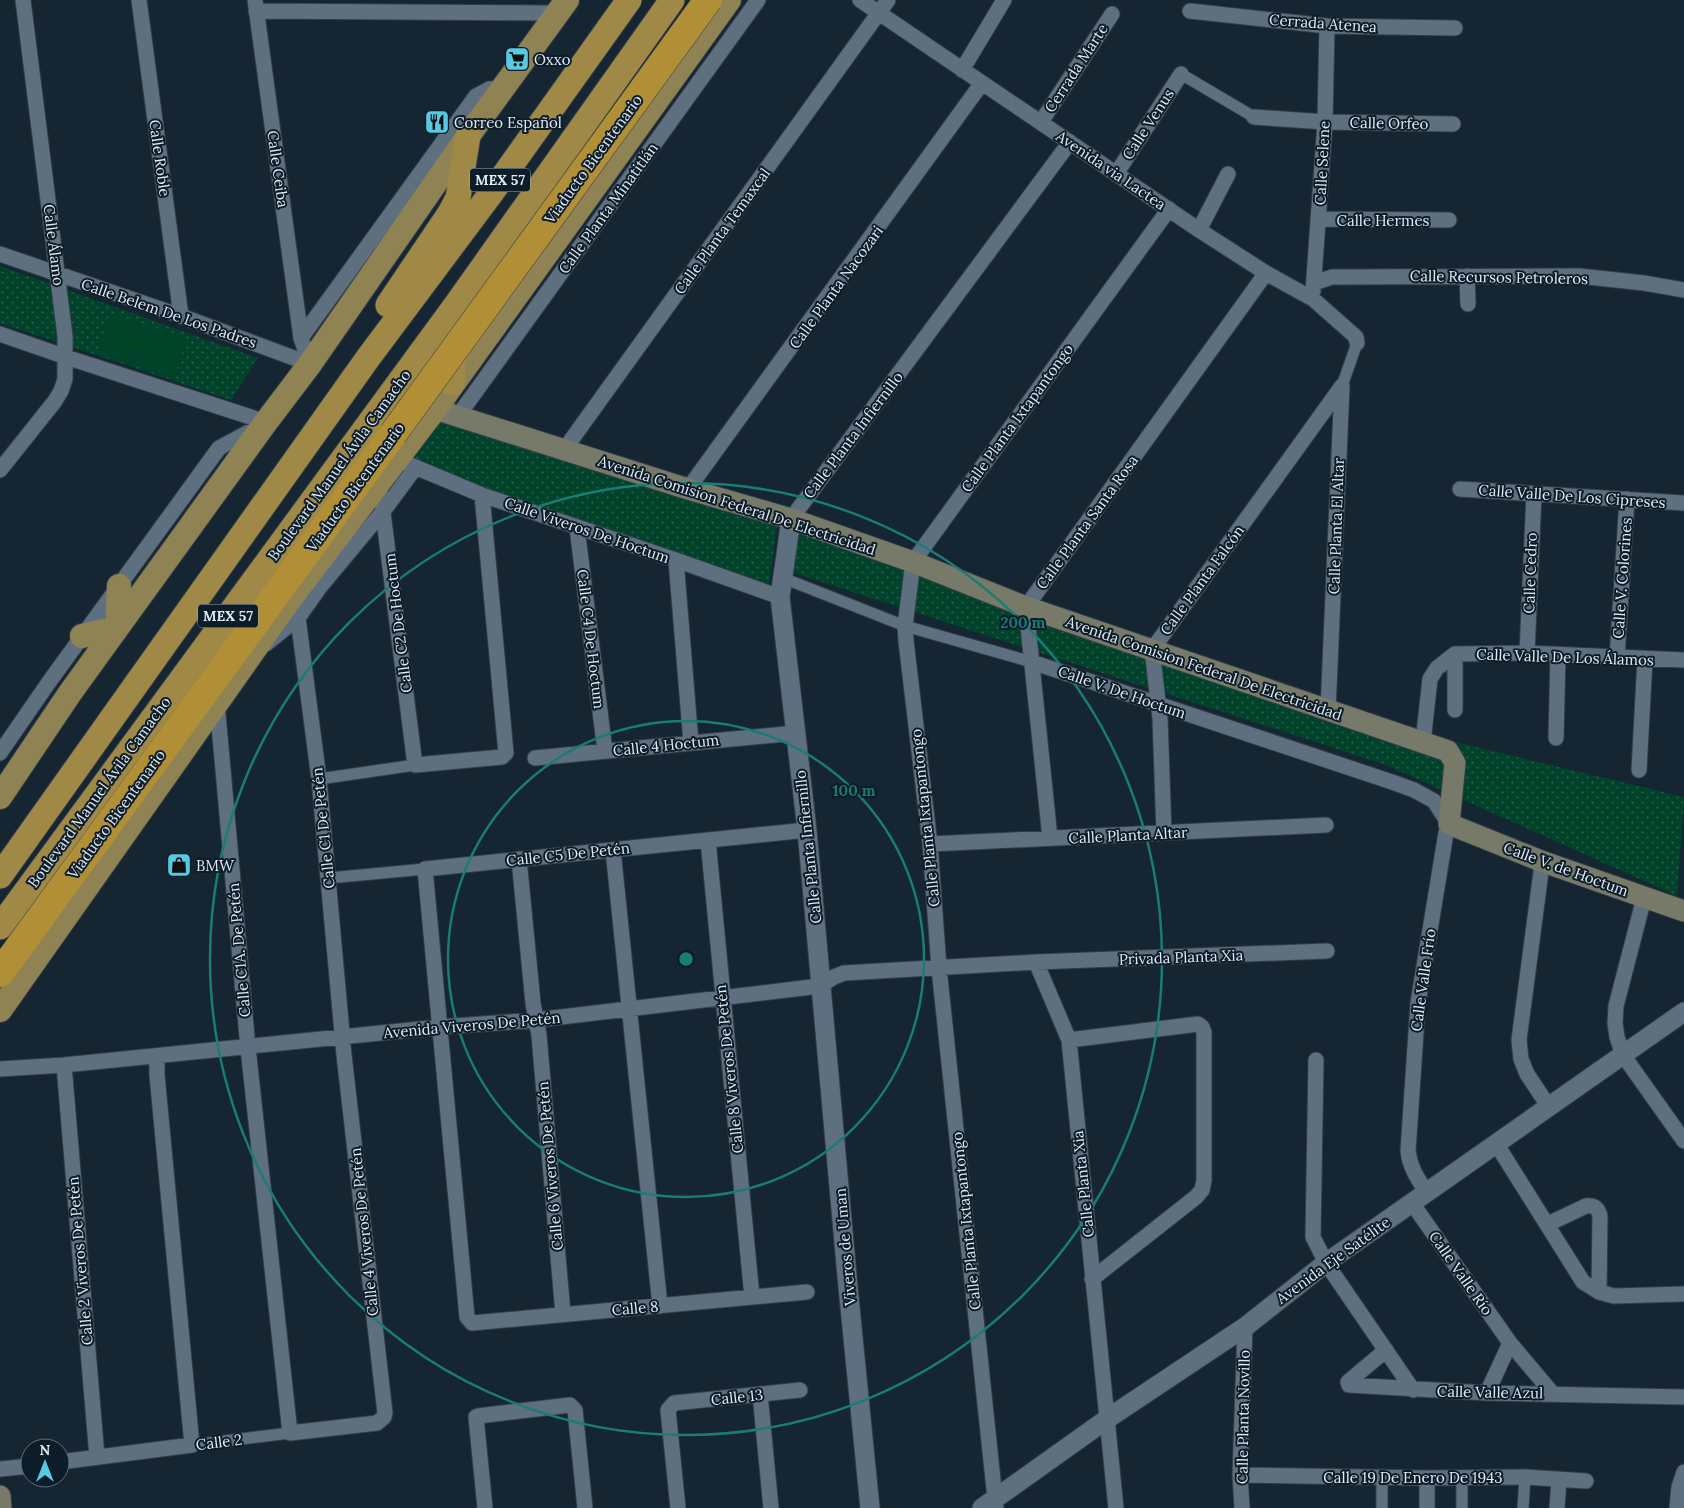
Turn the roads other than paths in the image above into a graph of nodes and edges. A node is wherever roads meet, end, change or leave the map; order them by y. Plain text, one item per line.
1 (22, 0) edge
2 (140, 0) edge
3 (629, 0) edge
4 (672, 0) edge
5 (708, 0) edge
6 (729, 0) edge
7 (758, 0) edge
8 (860, 0) edge
9 (1004, 0) edge
10 (255, 6) edge
11 (549, 6) edge
12 (884, 6) edge
13 (1190, 11) dead end
14 (1112, 14) dead end
15 (1327, 26) junction
16 (1455, 28) dead end
17 (962, 70) junction
18 (1181, 74) joint
19 (982, 83) junction
20 (502, 88) junction
21 (1254, 117) joint
22 (1041, 122) junction
23 (1325, 122) junction
24 (1453, 124) dead end
25 (468, 136) junction
26 (1070, 142) junction
27 (1116, 174) junction
28 (1228, 174) dead end
29 (1169, 209) junction
30 (1318, 219) junction
31 (1448, 220) dead end
32 (1199, 230) junction
33 (0, 254) edge
34 (1266, 274) junction
35 (58, 275) junction
36 (1467, 276) junction
37 (1314, 283) junction
38 (1684, 290) edge
39 (1313, 299) junction
40 (1468, 304) dead end
41 (456, 305) junction
42 (181, 316) junction
43 (0, 334) edge
44 (301, 338) junction
45 (1357, 343) joint
46 (66, 357) junction
47 (368, 358) junction
48 (310, 364) junction
49 (452, 383) junction
50 (1342, 386) junction
51 (435, 409) junction
52 (458, 416) junction
53 (266, 422) junction
54 (564, 450) junction
55 (406, 463) junction
56 (0, 470) edge
57 (379, 481) junction
58 (688, 489) junction
59 (1460, 489) dead end
60 (1534, 494) junction
61 (482, 495) junction
62 (1627, 499) junction
63 (1684, 504) edge
64 (384, 510) junction
65 (791, 519) junction
66 (576, 528) junction
67 (676, 560) junction
68 (913, 562) junction
69 (783, 578) junction
70 (119, 586) junction
71 (780, 598) junction
72 (1026, 607) junction
73 (298, 618) junction
74 (905, 626) junction
75 (118, 628) junction
76 (82, 636) junction
77 (1152, 650) junction
78 (1527, 653) junction
79 (1455, 654) junction
80 (1558, 655) junction
81 (1617, 658) junction
82 (1646, 659) junction
83 (1684, 660) edge
84 (1032, 662) junction
85 (244, 663) junction
86 (217, 703) junction
87 (1158, 705) junction
88 (1455, 710) dead end
89 (1328, 711) junction
90 (796, 733) junction
91 (1556, 738) dead end
92 (1422, 742) junction
93 (691, 743) junction
94 (604, 751) junction
95 (0, 753) edge
96 (535, 758) dead end
97 (1455, 763) joint
98 (415, 765) junction
99 (1639, 770) dead end
100 (319, 779) junction
101 (0, 797) edge
102 (1448, 824) junction
103 (1326, 825) dead end
104 (807, 830) junction
105 (1164, 833) junction
106 (1050, 838) junction
107 (708, 840) junction
108 (930, 844) junction
109 (613, 850) junction
110 (519, 860) junction
111 (1541, 861) junction
112 (425, 869) junction
113 (0, 876) edge
114 (329, 878) junction
115 (1644, 898) junction
116 (1684, 911) edge
117 (0, 927) edge
118 (1327, 951) dead end
119 (1036, 962) junction
120 (940, 968) junction
121 (0, 973) edge
122 (820, 986) junction
123 (722, 998) junction
124 (2, 1010) edge
125 (630, 1010) junction
126 (1684, 1012) edge
127 (536, 1020) junction
128 (440, 1027) junction
129 (343, 1038) junction
130 (1069, 1040) junction
131 (248, 1048) junction
132 (1623, 1055) junction
133 (157, 1056) junction
134 (1316, 1060) dead end
135 (64, 1065) junction
136 (0, 1069) edge
137 (1548, 1107) junction
138 (1684, 1141) edge
139 (1497, 1145) junction
140 (1420, 1198) junction
141 (1548, 1224) junction
142 (1326, 1263) junction
143 (1092, 1279) junction
144 (807, 1292) dead end
145 (1599, 1292) junction
146 (1684, 1294) edge
147 (752, 1297) junction
148 (660, 1306) junction
149 (563, 1314) junction
150 (1245, 1327) junction
151 (1510, 1343) junction
152 (1386, 1350) junction
153 (800, 1390) dead end
154 (1413, 1390) junction
155 (1486, 1393) junction
156 (760, 1394) junction
157 (1553, 1394) junction
158 (1684, 1398) edge
159 (1107, 1419) junction
160 (377, 1422) joint
161 (290, 1433) junction
162 (192, 1446) junction
163 (97, 1457) junction
164 (70, 1461) edge
165 (20, 1467) edge
166 (0, 1469) edge
167 (1684, 1472) edge
168 (1240, 1475) junction
169 (1382, 1477) junction
170 (1525, 1477) junction
171 (1427, 1478) junction
172 (1462, 1478) junction
173 (1559, 1479) junction
174 (1586, 1481) dead end
175 (0, 1496) edge
176 (991, 1505) edge
177 (2, 1508) edge
178 (485, 1508) edge
179 (585, 1508) edge
180 (678, 1508) edge
181 (771, 1508) edge
182 (870, 1508) edge
183 (1116, 1508) edge
184 (1242, 1508) edge
185 (1382, 1508) edge
186 (1427, 1508) edge
187 (1462, 1508) edge
188 (1523, 1508) edge
189 (1557, 1508) edge
190 (1677, 1508) edge

1 - 35 street, Calle Álamo
2 - 42 street, Calle Roble
3 - 47 highway, Boulevard Manuel Ávila Camacho / MEX 57
4 - 41 highway, Boulevard Manuel Ávila Camacho / MEX 57
5 - 121 highway, Viaducto Bicentenario, bridge
6 - 49 main road
7 - 52 street, Calle Planta Minatitlán
8 - 12 street, Avenida via Lactea
9 - 17 street
10 - 11 street
10 - 44 street, Calle Ceiba
11 - 20 main road
12 - 17 street, Avenida via Lactea
12 - 54 street, Calle Planta Temaxcal
13 - 15 street, Cerrada Atenea
14 - 22 street, Cerrada Marte
15 - 16 street, Cerrada Atenea
15 - 23 street, Calle Selene
17 - 19 street, Avenida via Lactea
18 - 21 street
18 - 27 street, Calle Venus
19 - 22 street, Avenida via Lactea
19 - 58 street, Calle Planta Nacozari
20 - 25 main road
20 - 44 street
21 - 23 street
22 - 26 street, Avenida via Lactea
23 - 24 street, Calle Orfeo
23 - 30 street, Calle Selene
25 - 47 highway
25 - 48 main road
26 - 27 street, Avenida via Lactea
26 - 65 street, Calle Planta Infiernillo
27 - 29 street, Avenida via Lactea
28 - 32 street
29 - 32 street, Avenida via Lactea
29 - 68 street, Calle Planta Ixtapantongo
30 - 31 street, Calle Hermes
30 - 37 street, Calle Selene
32 - 34 street, Avenida via Lactea
33 - 35 street, Calle Belem De Los Padres
34 - 39 street, Avenida via Lactea
34 - 72 street, Calle Planta Santa Rosa
35 - 42 street, Calle Belem De Los Padres
35 - 46 street, Calle Álamo
36 - 37 street, Calle Recursos Petroleros
36 - 38 street, Calle Recursos Petroleros
36 - 40 street
37 - 39 street, Calle Selene
39 - 45 street, Avenida via Lactea
41 - 49 highway
41 - 117 highway, Boulevard Manuel Ávila Camacho / MEX 57
42 - 48 street, Calle Belem De Los Padres
43 - 46 street
44 - 48 street, Calle Ceiba
45 - 50 street, Calle Planta El Altar
46 - 53 street
46 - 56 street, Calle Álamo
47 - 113 highway, Boulevard Manuel Ávila Camacho / MEX 57
48 - 53 main road
49 - 51 main road
50 - 77 street, Calle Planta Falcón
50 - 89 street, Calle Planta El Altar
51 - 52 main road, Avenida Comision Federal De Electricidad
51 - 55 main road
52 - 54 main road, Avenida Comision Federal De Electricidad
53 - 70 street
53 - 75 main road
54 - 58 main road, Avenida Comision Federal De Electricidad
55 - 57 main road
55 - 61 street, Calle Viveros De Hoctum
55 - 64 street
57 - 64 street, Calle C2 De Hoctum
57 - 85 main road
58 - 65 main road, Avenida Comision Federal De Electricidad
59 - 60 street, Calle Valle De Los Cipreses
60 - 62 street, Calle Valle De Los Cipreses
60 - 78 street, Calle Cedro
61 - 66 street, Calle Viveros De Hoctum
61 - 98 street
62 - 63 street, Calle Valle De Los Cipreses
62 - 81 street, Calle V. Colorines
64 - 73 street
64 - 98 street, Calle C2 De Hoctum
65 - 68 main road, Avenida Comision Federal De Electricidad
65 - 69 street, Calle Planta Infiernillo
66 - 67 street, Calle Viveros De Hoctum
66 - 94 street, Calle C4 De Hoctum
67 - 71 street, Calle Viveros De Hoctum
67 - 93 street
68 - 72 main road, Avenida Comision Federal De Electricidad
68 - 74 street, Calle Planta Ixtapantongo
69 - 71 street, Calle Planta Infiernillo
69 - 74 street, Calle V. De Hoctum
70 - 75 main road
70 - 76 street
71 - 90 street, Calle Planta Infiernillo
72 - 77 main road, Avenida Comision Federal De Electricidad
72 - 84 street
73 - 85 street
73 - 100 street, Calle C1 De Petén
74 - 84 street, Calle V. De Hoctum
74 - 108 street, Calle Planta Ixtapantongo
75 - 76 main road
75 - 101 main road
76 - 95 street
77 - 87 street, Calle Planta Falcón
77 - 89 main road, Avenida Comision Federal De Electricidad
78 - 79 street, Calle Valle De Los Álamos
78 - 80 street, Calle Valle De Los Álamos
79 - 88 street
79 - 92 street, Calle Valle De Los Álamos
80 - 81 street, Calle Valle De Los Álamos
80 - 91 street
81 - 82 street, Calle Valle De Los Álamos
82 - 83 street, Calle Valle De Los Álamos
82 - 99 street
84 - 87 street, Calle V. De Hoctum
84 - 106 street
85 - 86 main road
86 - 124 main road
86 - 131 street, Calle C1A. De Petén
87 - 102 street, Calle V. De Hoctum
87 - 105 street, Calle Planta Falcón
89 - 92 main road, Avenida Comision Federal De Electricidad
90 - 93 street, Calle 4 Hoctum
90 - 104 street, Calle Planta Infiernillo
92 - 97 main road, Avenida Comision Federal De Electricidad
93 - 94 street, Calle 4 Hoctum
94 - 96 street, Calle 4 Hoctum
97 - 102 main road, Calle Valle Frío
98 - 100 street
100 - 114 street, Calle C1 De Petén
102 - 111 main road, Calle V. de Hoctum
102 - 140 street, Calle Valle Frío
103 - 105 street, Calle Planta Altar
104 - 107 street, Calle C5 De Petén
104 - 122 street, Calle Planta Infiernillo
105 - 106 street, Calle Planta Altar
106 - 108 street, Calle Planta Altar
107 - 109 street, Calle C5 De Petén
107 - 123 street, Calle 8 Viveros De Petén
108 - 120 street, Calle Planta Ixtapantongo
109 - 110 street, Calle C5 De Petén
109 - 125 street
110 - 112 street, Calle C5 De Petén
110 - 127 street
111 - 115 main road, Calle V. de Hoctum
111 - 137 street
112 - 114 street, Calle C5 De Petén
112 - 128 street
114 - 129 street, Calle C1 De Petén
115 - 116 main road, Calle V. de Hoctum
115 - 132 street
118 - 119 street, Privada Planta Xia
119 - 120 street
119 - 130 street, Calle Planta Xia
120 - 122 street, Avenida Viveros De Petén
120 - 176 street, Calle Planta Ixtapantongo
122 - 123 street, Avenida Viveros De Petén
122 - 182 street, Viveros de Uman
123 - 125 street, Avenida Viveros De Petén
123 - 147 street, Calle 8 Viveros De Petén
125 - 127 street, Avenida Viveros De Petén
125 - 148 street
126 - 132 street, Avenida Eje Satélite
127 - 128 street, Avenida Viveros De Petén
127 - 149 street, Calle 6 Viveros De Petén
128 - 129 street, Avenida Viveros De Petén
128 - 149 street, Calle 8
129 - 131 street, Avenida Viveros De Petén
129 - 160 street, Calle 4 Viveros De Petén
130 - 143 street, Calle Planta Xia
130 - 143 street
131 - 133 street, Avenida Viveros De Petén
131 - 161 street
132 - 137 street, Avenida Eje Satélite
132 - 138 street
133 - 135 street, Avenida Viveros De Petén
133 - 162 street
134 - 142 street
135 - 136 street, Avenida Viveros De Petén
135 - 163 street, Calle 2 Viveros De Petén
137 - 139 street, Avenida Eje Satélite
139 - 140 street, Avenida Eje Satélite
139 - 141 street
140 - 142 street, Avenida Eje Satélite
140 - 151 street, Calle Valle Río
141 - 145 street
141 - 145 street
142 - 150 street, Avenida Eje Satélite
142 - 152 street
143 - 159 street, Calle Planta Xia
144 - 147 street, Calle 8
145 - 146 street
147 - 148 street, Calle 8
148 - 149 street, Calle 8
150 - 159 street, Avenida Eje Satélite
150 - 168 street, Calle Planta Novillo
151 - 155 street
151 - 157 street, Calle Valle Río
152 - 154 street
152 - 154 street, Calle Valle Azul
153 - 156 street, Calle 13
154 - 155 street, Calle Valle Azul
155 - 157 street, Calle Valle Azul
156 - 180 street, Calle 13
156 - 181 street
157 - 158 street, Calle Valle Azul
159 - 176 street, Avenida Eje Satélite
159 - 183 street, Calle Planta Xia
160 - 161 street, Calle 2
161 - 162 street, Calle 2
162 - 163 street, Calle 2
163 - 164 street, Calle 2
165 - 166 street
167 - 190 street
168 - 169 street, Calle 19 De Enero De 1943
168 - 184 street, Calle Planta Novillo
169 - 171 street, Calle 19 De Enero De 1943
169 - 185 street
170 - 172 street, Calle 19 De Enero De 1943
170 - 173 street, Calle 19 De Enero De 1943
170 - 188 street
171 - 172 street, Calle 19 De Enero De 1943
171 - 186 street
172 - 187 street
173 - 174 street, Calle 19 De Enero De 1943
173 - 189 street
175 - 177 main road
178 - 179 street

